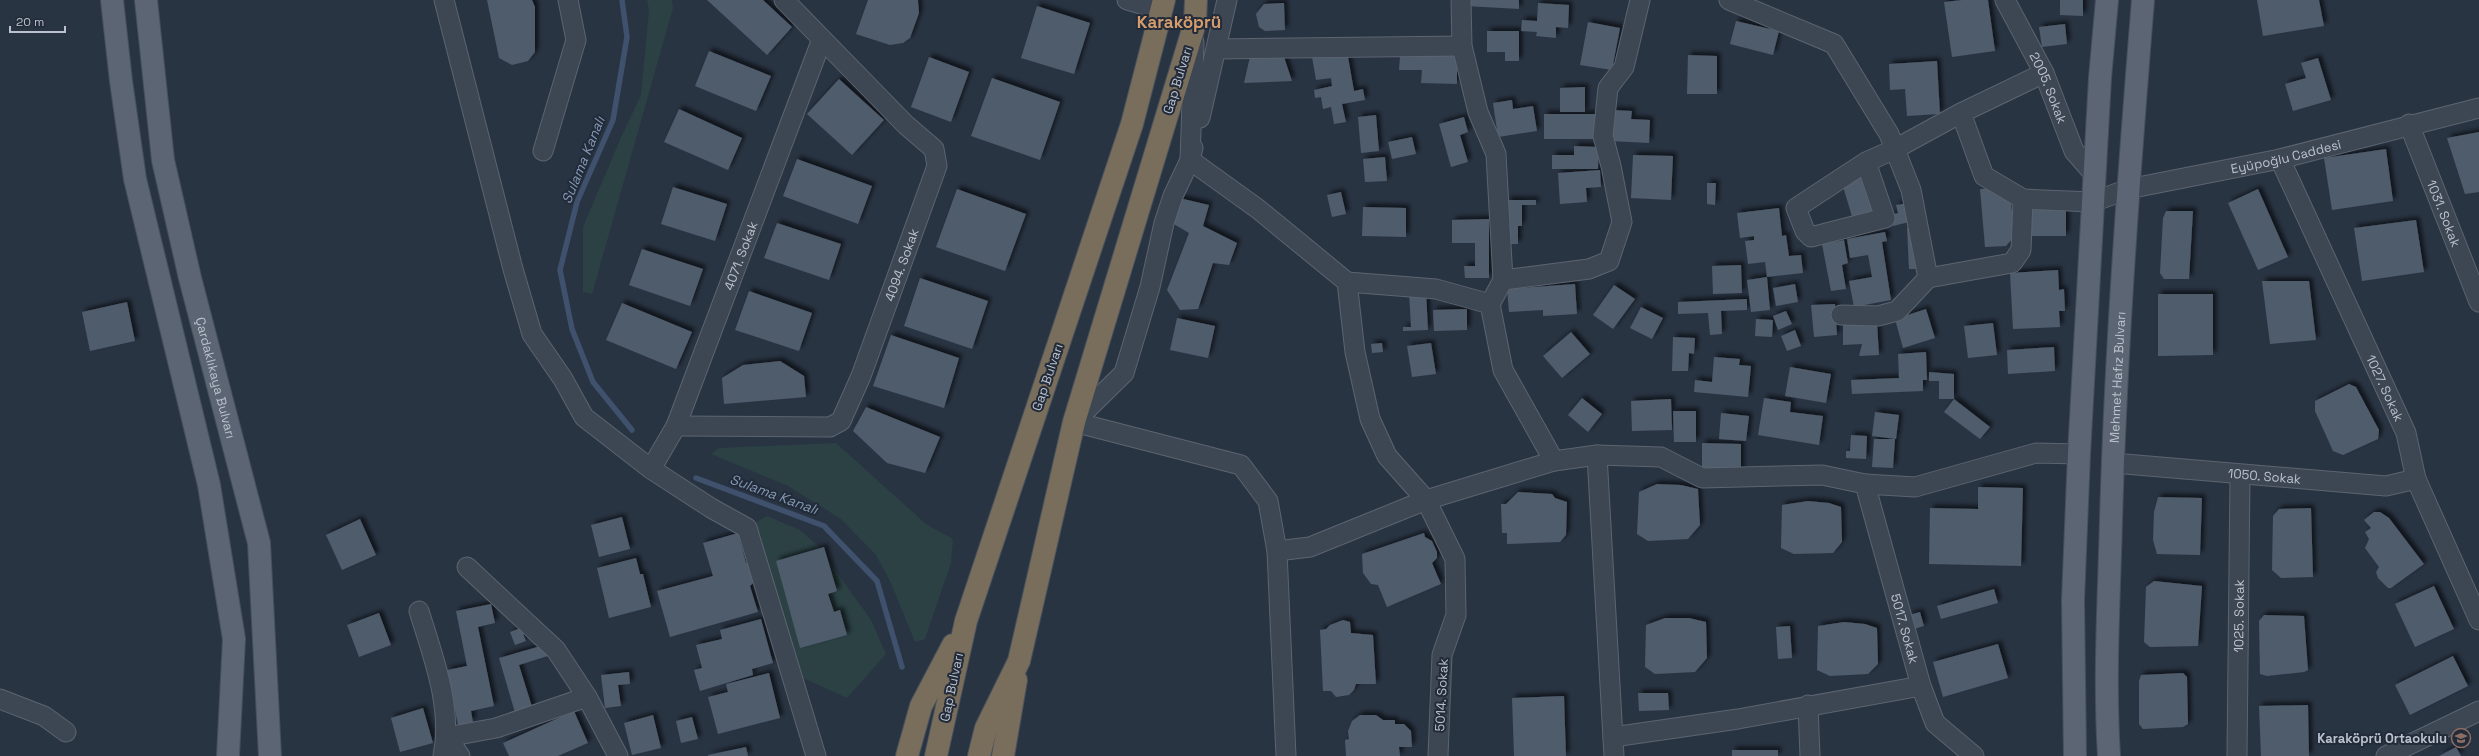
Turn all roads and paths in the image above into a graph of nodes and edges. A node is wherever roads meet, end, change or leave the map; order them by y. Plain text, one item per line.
1 (112, 0) edge
2 (146, 0) edge
3 (444, 0) edge
4 (568, 0) edge
5 (1127, 0) edge
6 (1196, 0) edge
7 (1227, 0) edge
8 (1461, 0) edge
9 (1640, 0) edge
10 (1729, 0) edge
11 (2005, 0) edge
12 (2107, 0) edge
13 (2143, 0) edge
14 (790, 2) edge
15 (1162, 5) edge
16 (1195, 23) junction
17 (822, 39) junction
18 (1462, 46) junction
19 (1216, 49) junction
20 (2044, 73) junction
21 (2479, 108) edge
22 (1961, 112) junction
23 (2409, 124) junction
24 (1895, 149) junction
25 (542, 151) dead end
26 (2280, 159) junction
27 (1190, 160) junction
28 (1866, 162) junction
29 (2094, 174) junction
30 (2128, 189) junction
31 (2023, 199) junction
32 (2093, 202) junction
33 (1928, 278) junction
34 (1503, 280) junction
35 (1347, 282) junction
36 (2479, 302) edge
37 (1490, 304) junction
38 (1841, 315) dead end
39 (1074, 422) junction
40 (676, 426) junction
41 (2079, 454) junction
42 (1596, 455) junction
43 (1554, 461) junction
44 (2113, 463) junction
45 (651, 469) junction
46 (2240, 475) junction
47 (2416, 479) junction
48 (1865, 484) junction
49 (1426, 500) junction
50 (1277, 551) junction
51 (467, 567) dead end
52 (419, 611) dead end
53 (2479, 620) edge
54 (966, 621) junction
55 (1018, 661) junction
56 (1921, 686) junction
57 (587, 697) junction
58 (0, 699) edge
59 (1808, 705) junction
60 (2479, 711) edge
61 (66, 732) dead end
62 (447, 737) junction
63 (1613, 737) junction
64 (228, 756) edge
65 (270, 756) edge
66 (443, 756) edge
67 (460, 756) edge
68 (618, 756) edge
69 (816, 756) edge
70 (907, 756) edge
71 (936, 756) edge
72 (978, 756) edge
73 (1003, 756) edge
74 (1286, 756) edge
75 (1438, 756) edge
76 (1614, 756) edge
77 (1810, 756) edge
78 (1974, 756) edge
79 (2075, 756) edge
80 (2109, 756) edge
81 (2237, 756) edge
82 (2386, 756) edge

1 - 64 main road
2 - 65 main road, Çardaklıkaya Bulvarı
3 - 45 street
4 - 25 street
5 - 15 street
6 - 16 highway, Gap Bulvarı
7 - 19 street
8 - 18 street
9 - 34 street
10 - 24 street
11 - 20 street, 2005. Sokak
12 - 29 main road
13 - 30 main road, Mehmet Hafız Bulvarı
14 - 17 street, 4094. Sokak
15 - 54 highway, Gap Bulvarı
16 - 27 street
16 - 39 highway, Gap Bulvarı
17 - 40 street, 4071. Sokak
17 - 40 street, 4094. Sokak
18 - 19 street
18 - 34 street
19 - 27 street
20 - 22 street
20 - 29 street, 2005. Sokak
21 - 23 street, Eyüpoğlu Caddesi
22 - 24 street
22 - 31 street
23 - 26 street, Eyüpoğlu Caddesi
23 - 36 street, 1031. Sokak
24 - 28 street
24 - 33 street
26 - 30 street, Eyüpoğlu Caddesi
26 - 47 street, 1027. Sokak
27 - 35 street
27 - 39 street
28 - 28 street
29 - 32 main road
30 - 32 street, Eyüpoğlu Caddesi
30 - 44 main road, Mehmet Hafız Bulvarı
31 - 32 street
31 - 33 street
32 - 41 main road
33 - 38 street
34 - 37 street
35 - 37 street
35 - 49 street, 5014. Sokak
37 - 43 street
39 - 50 street
39 - 55 highway, Gap Bulvarı
40 - 45 street, 4071. Sokak
41 - 48 street
41 - 79 main road
42 - 43 street
42 - 48 street
42 - 63 street
43 - 49 street
44 - 46 street, 1050. Sokak
44 - 80 main road, Mehmet Hafız Bulvarı
45 - 69 street
46 - 47 street, 1050. Sokak
46 - 81 street, 1025. Sokak
47 - 53 street, 1027. Sokak
48 - 56 street, 5017. Sokak
49 - 50 street
49 - 75 street, 5014. Sokak
50 - 74 street
51 - 57 street
52 - 62 street
54 - 70 highway
54 - 71 highway, Gap Bulvarı
55 - 72 highway, Gap Bulvarı
55 - 73 highway
56 - 59 street
56 - 78 street, 5017. Sokak
57 - 62 street
57 - 68 street
58 - 61 street
59 - 63 street
59 - 77 street
60 - 82 street
62 - 66 street
62 - 67 street
63 - 76 street

